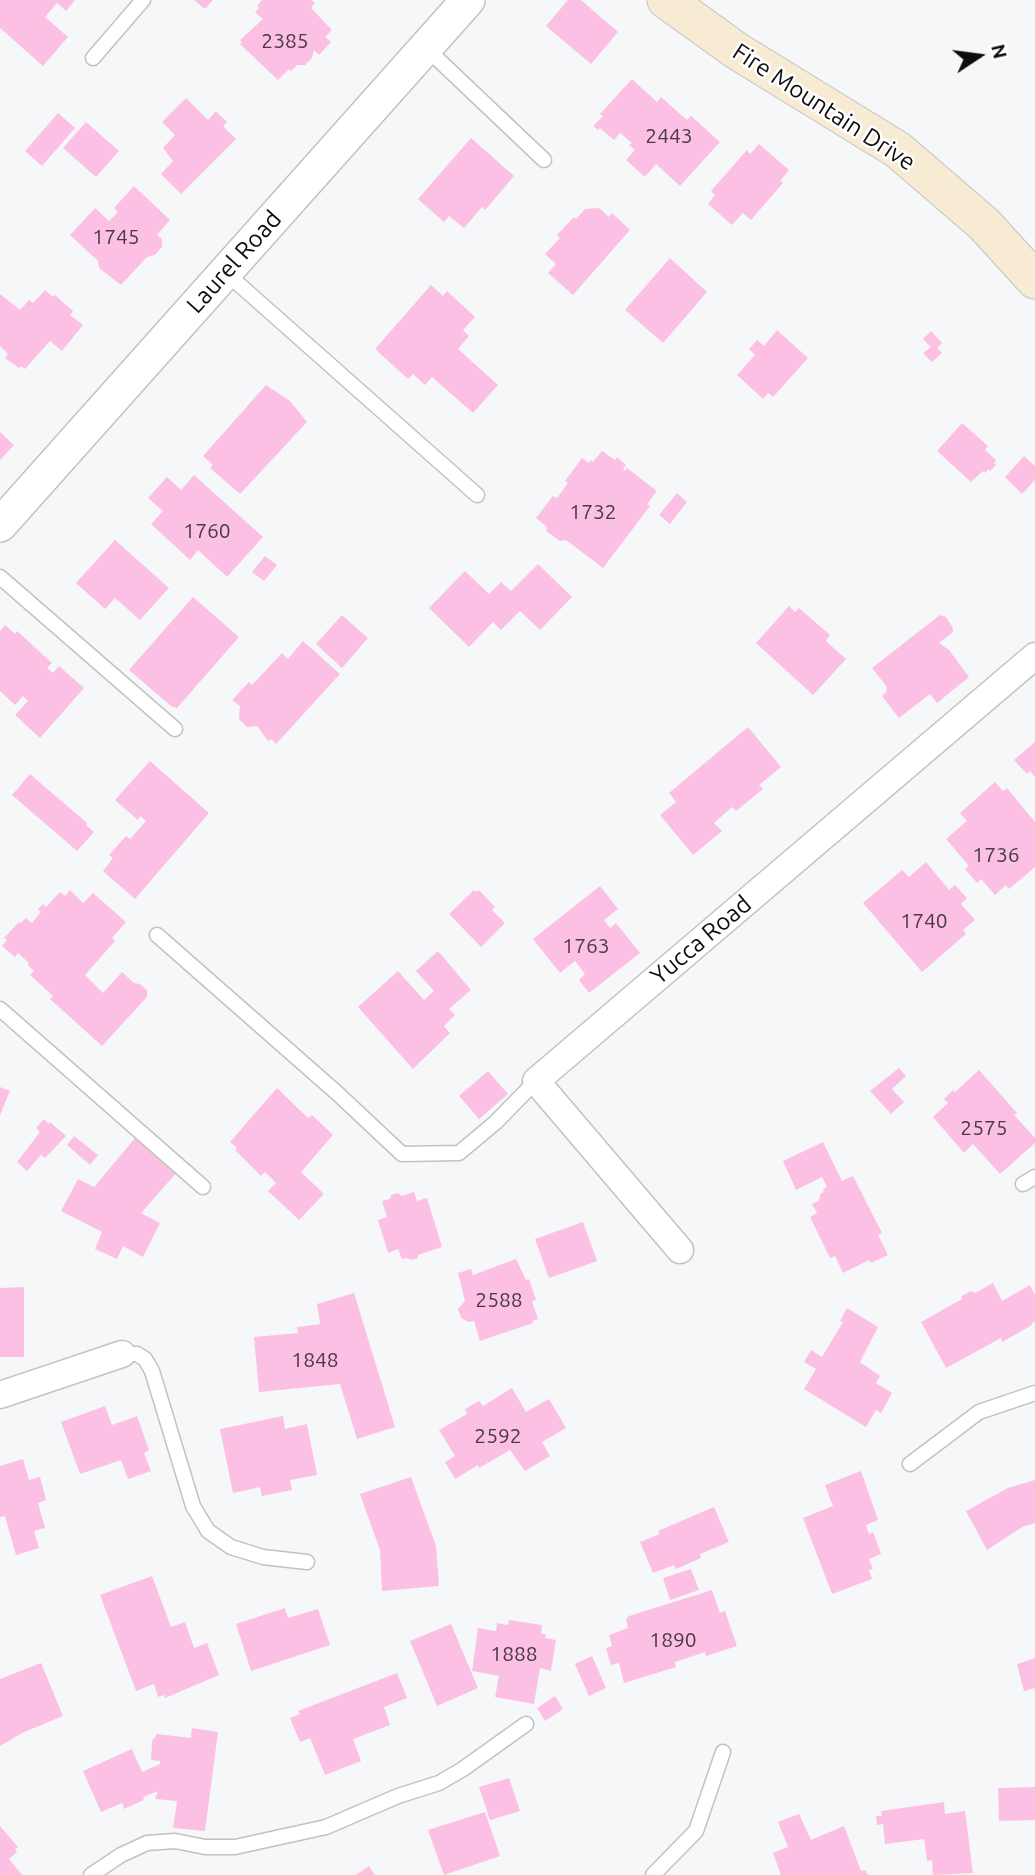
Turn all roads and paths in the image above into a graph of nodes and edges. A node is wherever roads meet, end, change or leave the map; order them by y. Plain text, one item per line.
1 (143, 0) edge
2 (468, 0) edge
3 (666, 0) edge
4 (426, 47) junction
5 (93, 58) dead end
6 (544, 160) dead end
7 (225, 272) junction
8 (1035, 280) edge
9 (477, 495) dead end
10 (0, 524) edge
11 (0, 577) edge
12 (1035, 656) edge
13 (174, 729) dead end
14 (157, 935) dead end
15 (0, 1009) edge
16 (536, 1081) junction
17 (203, 1187) dead end
18 (680, 1250) dead end
19 (122, 1354) joint
20 (1035, 1393) edge
21 (0, 1395) edge
22 (910, 1464) dead end
23 (307, 1562) dead end
24 (526, 1724) dead end
25 (723, 1752) dead end
26 (91, 1875) edge
27 (653, 1875) edge

1 - 5 lane
2 - 4 street, Laurel Road
3 - 8 main road, Fire Mountain Drive
4 - 6 lane
4 - 7 street, Laurel Road
7 - 9 lane
7 - 10 street, Laurel Road
11 - 13 lane
12 - 16 street, Yucca Road
14 - 16 lane
15 - 17 lane
16 - 18 street
19 - 21 street
19 - 23 lane
20 - 22 lane
24 - 26 lane
25 - 27 lane

